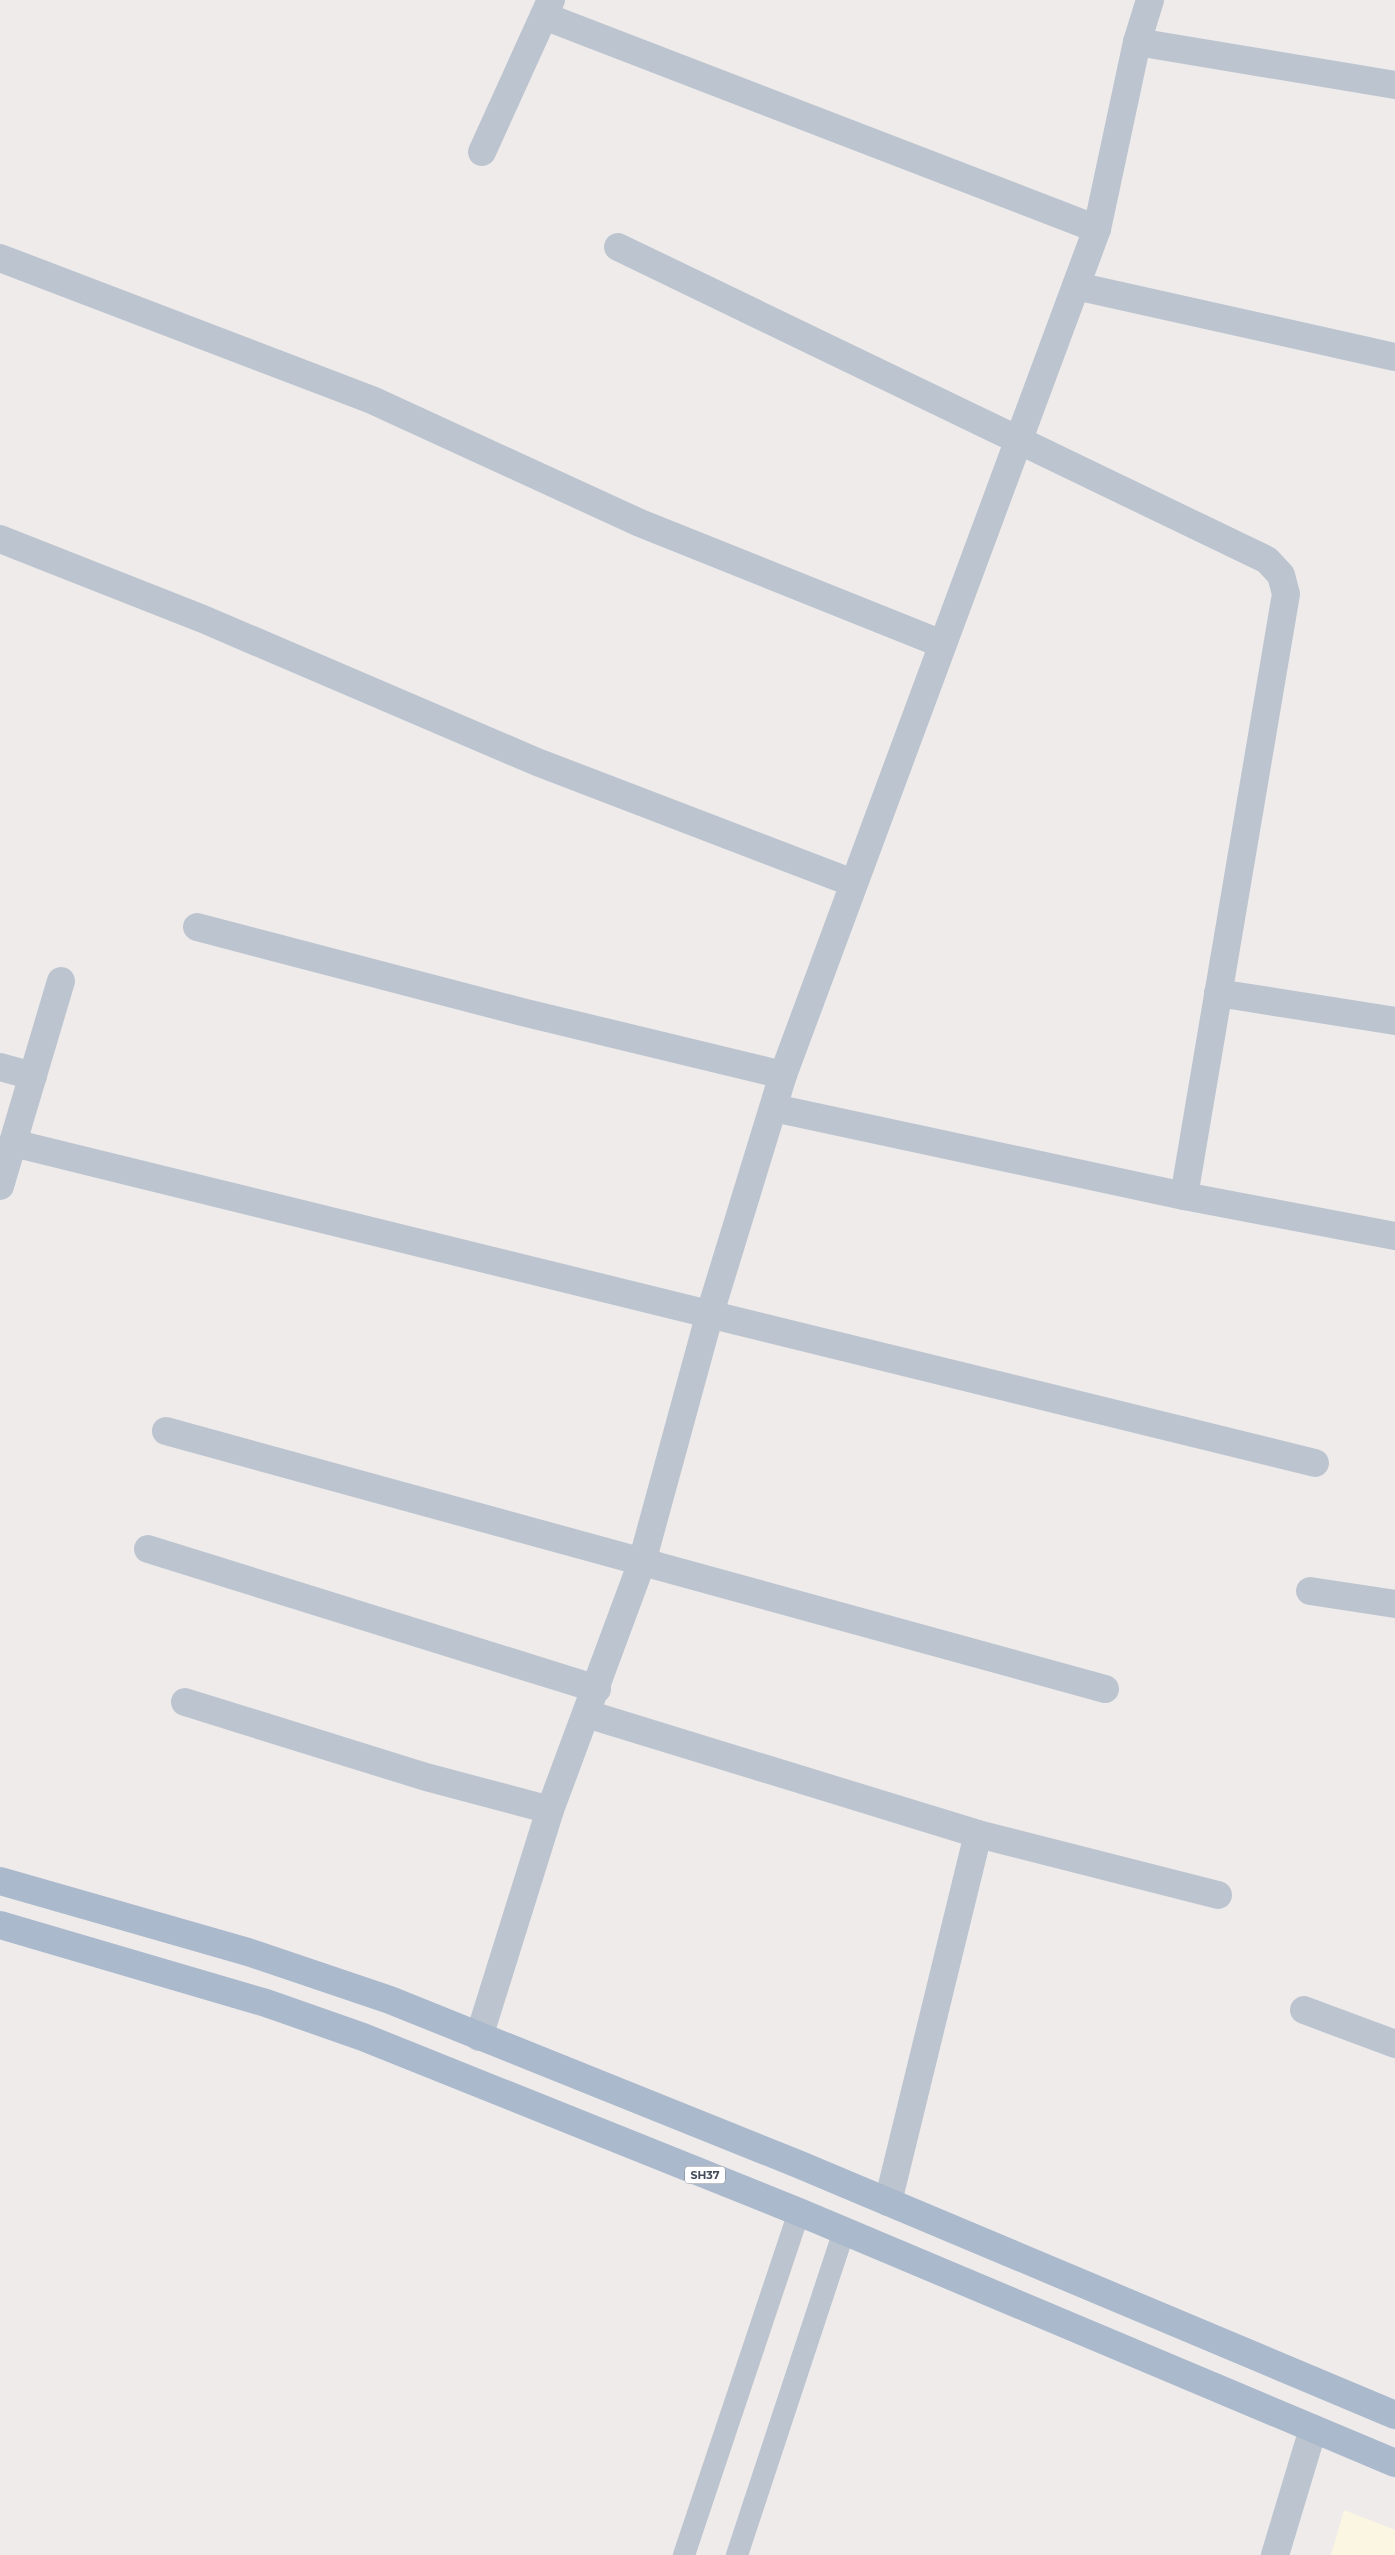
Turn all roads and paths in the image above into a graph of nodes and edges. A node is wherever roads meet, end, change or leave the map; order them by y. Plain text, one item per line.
1 (1150, 0) edge
2 (548, 8) edge
3 (1137, 42) junction
4 (1395, 85) edge
5 (482, 152) dead end
6 (1097, 229) junction
7 (618, 247) dead end
8 (0, 258) edge
9 (1076, 286) junction
10 (1395, 357) edge
11 (1018, 440) junction
12 (0, 539) edge
13 (942, 644) junction
14 (853, 883) junction
15 (196, 927) dead end
16 (61, 981) dead end
17 (1218, 992) junction
18 (1395, 1022) edge
19 (0, 1067) edge
20 (783, 1075) junction
21 (33, 1076) junction
22 (774, 1108) junction
23 (14, 1143) junction
24 (0, 1186) edge
25 (1184, 1196) junction
26 (1395, 1236) edge
27 (710, 1313) junction
28 (166, 1431) dead end
29 (1315, 1463) dead end
30 (148, 1549) dead end
31 (642, 1562) junction
32 (1310, 1591) dead end
33 (1395, 1604) edge
34 (597, 1689) junction
35 (1104, 1689) dead end
36 (185, 1702) dead end
37 (587, 1714) junction
38 (550, 1810) junction
39 (978, 1834) junction
40 (0, 1881) edge
41 (1218, 1895) dead end
42 (0, 1925) edge
43 (1304, 2010) dead end
44 (479, 2037) junction
45 (1395, 2044) edge
46 (888, 2202) junction
47 (799, 2212) junction
48 (844, 2231) junction
49 (1395, 2415) edge
50 (1312, 2429) junction
51 (1395, 2463) edge
52 (684, 2555) edge
53 (737, 2555) edge
54 (1275, 2555) edge

1 - 3 street
2 - 5 street
2 - 6 street
3 - 4 street
3 - 6 street
6 - 9 street
7 - 11 street
8 - 13 street
9 - 10 street
9 - 11 street
11 - 13 street
11 - 17 street
12 - 14 street
13 - 14 street
14 - 20 street
15 - 20 street
16 - 21 street
17 - 18 street
17 - 25 street
19 - 21 street
20 - 22 street
21 - 23 street
22 - 25 street
22 - 27 street
23 - 24 street
23 - 27 street
25 - 26 street
27 - 29 street
27 - 31 street
28 - 31 street
30 - 34 street
31 - 34 street
31 - 35 street
32 - 33 street
34 - 37 street
36 - 38 street
37 - 38 street
37 - 39 street
38 - 44 street
39 - 41 street
39 - 46 street
40 - 44 main road
42 - 47 main road, SH37
43 - 45 street
44 - 46 main road
46 - 49 main road
47 - 48 main road, SH37
47 - 52 lane
48 - 50 main road, SH37
48 - 53 lane
50 - 51 main road, SH37
50 - 54 street

